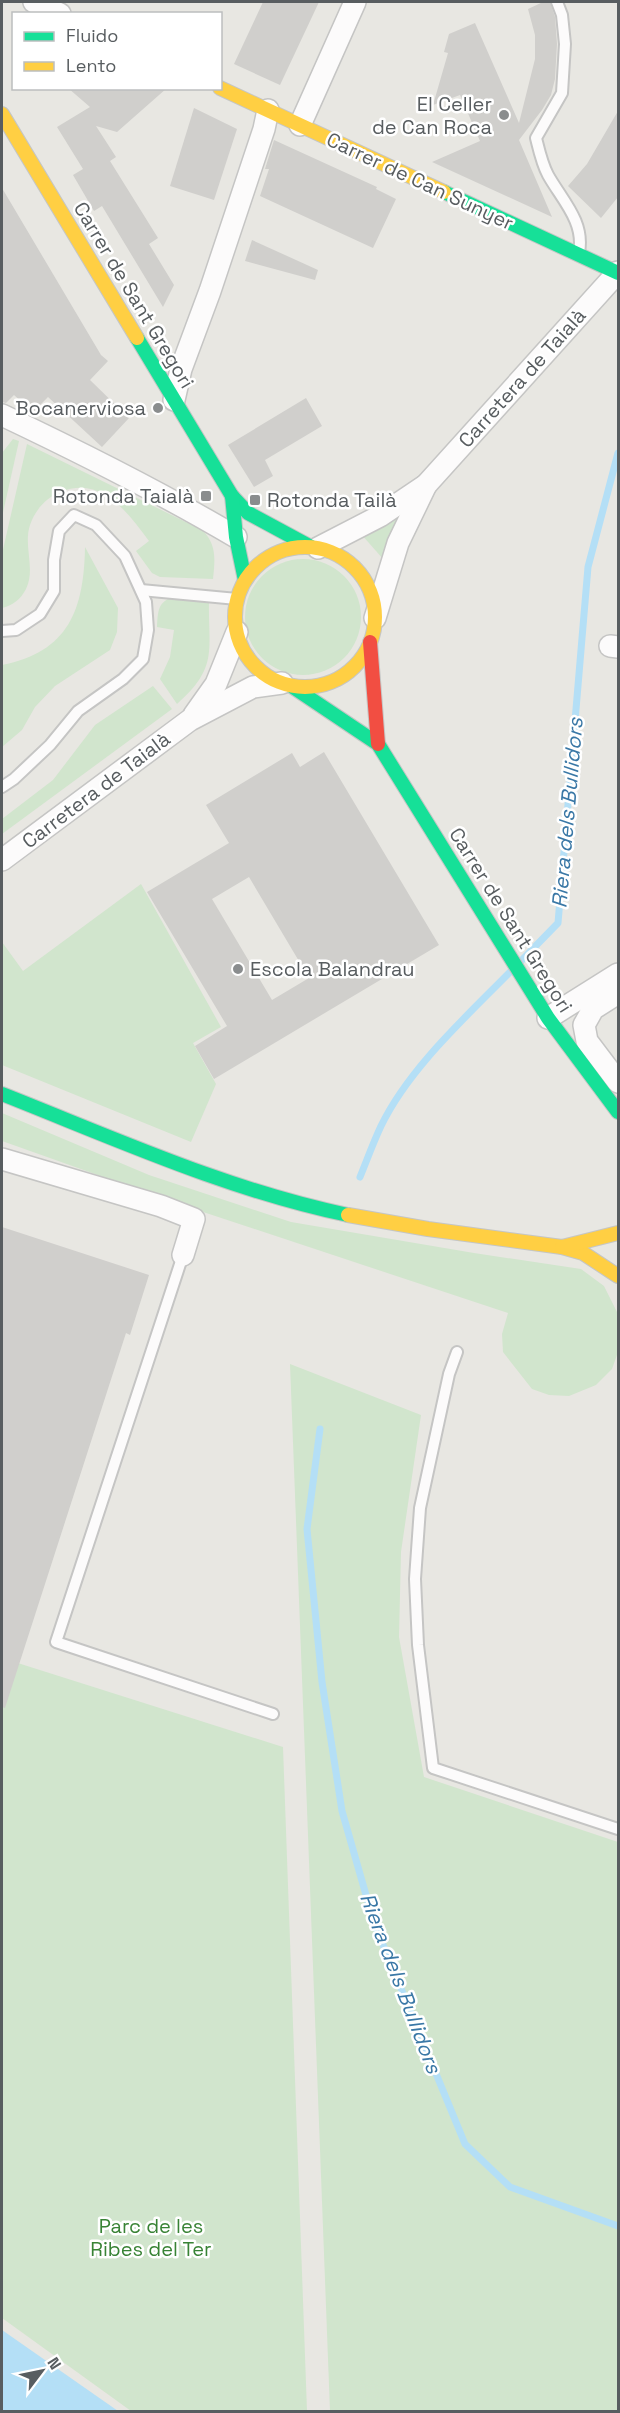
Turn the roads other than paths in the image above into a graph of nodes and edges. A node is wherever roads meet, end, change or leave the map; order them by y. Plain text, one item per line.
1 (34, 2) edge
2 (355, 2) edge
3 (557, 2) edge
4 (56, 12) edge
5 (222, 89) edge
6 (268, 110) junction
7 (2, 114) edge
8 (300, 125) junction
9 (579, 255) junction
10 (618, 273) edge
11 (174, 400) junction
12 (2, 415) edge
13 (426, 485) junction
14 (232, 496) junction
15 (236, 537) junction
16 (315, 548) junction
17 (245, 580) junction
18 (141, 590) junction
19 (237, 599) junction
20 (375, 618) junction
21 (2, 631) edge
22 (237, 632) junction
23 (370, 642) junction
24 (287, 685) junction
25 (190, 720) junction
26 (378, 744) junction
27 (2, 787) edge
28 (2, 861) edge
29 (618, 974) edge
30 (618, 993) edge
31 (548, 1018) junction
32 (618, 1082) edge
33 (2, 1094) edge
34 (618, 1112) edge
35 (2, 1159) edge
36 (618, 1233) edge
37 (562, 1246) junction
38 (183, 1255) joint
39 (618, 1276) edge
40 (457, 1352) dead end
41 (273, 1714) dead end
42 (618, 1829) edge

1 - 4 street
2 - 8 street
3 - 9 lane
5 - 6 main road, Carrer de Can Sunyer
6 - 8 main road, Carrer de Can Sunyer
6 - 11 street
7 - 11 main road, Carrer de Sant Gregori
8 - 9 main road, Carrer de Can Sunyer
9 - 10 main road, Carrer de Can Sunyer
10 - 13 street, Carretera de Taialà
11 - 14 main road, Carrer de Sant Gregori
12 - 15 street
13 - 16 street, Carretera de Taialà
13 - 20 street, Carretera de Taialà
14 - 15 main road, Carrer de Sant Gregori
14 - 16 main road, Carrer de Sant Gregori
15 - 17 main road, Carrer de Sant Gregori
16 - 17 main road
16 - 20 main road
17 - 19 main road
18 - 19 lane
18 - 21 lane
18 - 27 lane
19 - 22 main road
20 - 23 main road
22 - 24 main road
22 - 25 street, Carretera de Taialà
23 - 24 main road
23 - 26 main road, Carrer de Sant Gregori
24 - 25 street, Carretera de Taialà
24 - 26 main road, Carrer de Sant Gregori
25 - 28 street, Carretera de Taialà
26 - 31 main road, Carrer de Sant Gregori
29 - 31 street
30 - 32 street
31 - 34 main road, Carrer de Sant Gregori
33 - 37 main road
35 - 38 street
36 - 37 main road
37 - 39 main road
38 - 41 lane
40 - 42 lane

